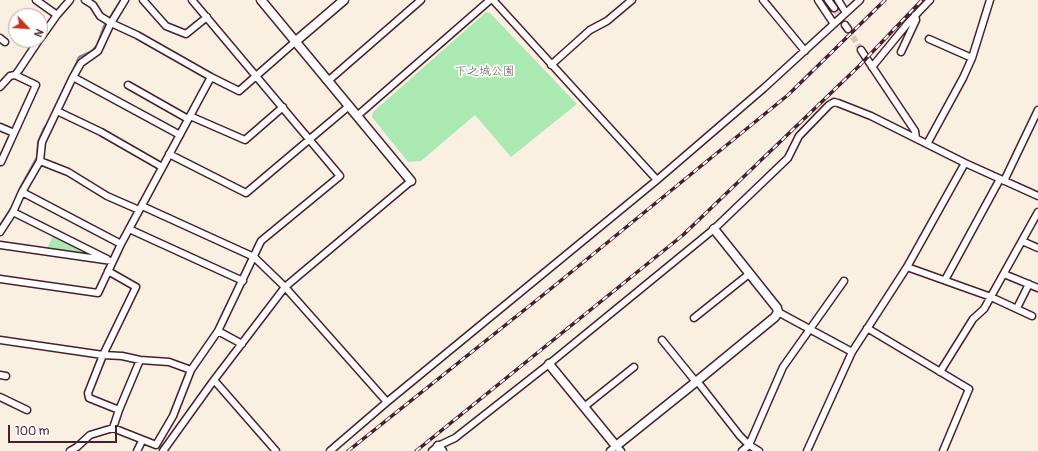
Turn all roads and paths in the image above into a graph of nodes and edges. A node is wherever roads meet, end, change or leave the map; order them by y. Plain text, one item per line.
1 (36, 0) edge
2 (70, 0) edge
3 (86, 0) edge
4 (125, 0) edge
5 (143, 0) edge
6 (192, 0) edge
7 (261, 0) edge
8 (421, 0) edge
9 (491, 0) edge
10 (632, 0) edge
11 (763, 0) edge
12 (818, 0) edge
13 (828, 0) edge
14 (838, 0) edge
15 (860, 0) edge
16 (930, 0) edge
17 (990, 0) edge
18 (341, 1) edge
19 (834, 8) tunnel mouth
20 (846, 13) junction
21 (916, 14) junction
22 (57, 15) junction
23 (207, 17) junction
24 (111, 23) junction
25 (834, 24) junction
26 (48, 28) edge
27 (929, 39) dead end
28 (296, 41) junction
29 (34, 48) edge
30 (805, 50) junction
31 (861, 50) tunnel mouth
32 (901, 52) dead end
33 (972, 58) junction
34 (551, 65) junction
35 (872, 67) junction
36 (15, 75) junction
37 (256, 76) junction
38 (73, 77) junction
39 (211, 77) junction
40 (328, 81) junction
41 (128, 85) dead end
42 (0, 87) edge
43 (349, 106) junction
44 (283, 107) junction
45 (1038, 110) edge
46 (57, 111) junction
47 (357, 116) junction
48 (189, 117) junction
49 (1031, 126) junction
50 (0, 127) edge
51 (1038, 129) edge
52 (14, 133) junction
53 (180, 135) junction
54 (916, 138) junction
55 (310, 140) junction
56 (927, 144) junction
57 (169, 154) junction
58 (40, 162) junction
59 (0, 163) edge
60 (965, 163) junction
61 (162, 167) junction
62 (657, 180) junction
63 (1002, 180) junction
64 (411, 181) joint
65 (22, 192) junction
66 (1038, 196) edge
67 (140, 208) junction
68 (13, 212) junction
69 (1038, 212) edge
70 (129, 228) junction
71 (714, 229) junction
72 (0, 232) edge
73 (1022, 240) junction
74 (121, 244) junction
75 (0, 245) edge
76 (1038, 248) edge
77 (254, 258) junction
78 (112, 261) junction
79 (907, 267) junction
80 (108, 271) junction
81 (749, 274) junction
82 (1004, 274) junction
83 (0, 279) edge
84 (945, 280) junction
85 (242, 281) junction
86 (844, 281) dead end
87 (1029, 284) junction
88 (286, 287) junction
89 (1038, 288) edge
90 (991, 297) junction
91 (1017, 308) junction
92 (778, 312) junction
93 (1032, 316) dead end
94 (694, 318) dead end
95 (867, 328) junction
96 (810, 329) junction
97 (218, 330) junction
98 (0, 340) edge
99 (662, 340) dead end
100 (242, 344) junction
101 (852, 352) junction
102 (103, 355) junction
103 (140, 360) junction
104 (549, 364) junction
105 (634, 367) dead end
106 (191, 370) junction
107 (940, 372) junction
108 (214, 380) junction
109 (696, 382) junction
110 (0, 397) edge
111 (387, 402) junction
112 (584, 407) junction
113 (27, 410) dead end
114 (119, 410) junction
115 (113, 428) junction
116 (142, 441) junction
117 (749, 445) junction
118 (437, 449) edge
119 (616, 449) edge
120 (70, 451) edge
121 (137, 451) edge
122 (163, 451) edge
123 (276, 451) edge
124 (330, 451) edge
125 (742, 451) edge
126 (759, 451) edge
127 (807, 451) edge
128 (944, 451) edge

1 - 22 street
2 - 22 street
3 - 24 street
4 - 24 street
5 - 23 street
6 - 23 street
7 - 28 street
8 - 40 street
9 - 34 street
9 - 47 street
10 - 34 street
11 - 30 street
12 - 25 street
13 - 19 street
14 - 20 street
15 - 20 street
16 - 21 street
17 - 33 street
18 - 28 street
20 - 25 street
21 - 32 street
21 - 35 street
22 - 26 street
23 - 37 street
24 - 38 street
24 - 39 street
25 - 30 street
27 - 33 street
28 - 37 street
28 - 40 street
29 - 36 street
30 - 62 street
31 - 35 street
33 - 56 street
34 - 62 street
35 - 54 street
36 - 42 street
36 - 52 street
37 - 39 street
37 - 44 street
38 - 46 street
38 - 53 street
39 - 48 street
40 - 43 street
41 - 48 street
43 - 47 street
43 - 55 street
44 - 48 street
44 - 55 street
45 - 49 street
46 - 58 street
46 - 61 street
47 - 64 street
48 - 53 street
49 - 51 street
49 - 63 street
50 - 52 street
52 - 59 street
53 - 57 street
54 - 56 street
54 - 71 street
55 - 57 street
55 - 77 street
56 - 60 street
57 - 61 street
58 - 65 street
58 - 67 street
60 - 63 street
60 - 79 street
61 - 67 street
62 - 111 street
63 - 66 street
63 - 84 street
64 - 88 street
65 - 68 street
65 - 74 street
67 - 70 street
67 - 77 street
68 - 72 street
68 - 78 street
69 - 73 street
70 - 74 street
70 - 85 street
71 - 81 street
71 - 104 street
73 - 76 street
73 - 82 street
74 - 78 street
75 - 78 street
77 - 85 street
77 - 88 street
78 - 80 street
79 - 84 street
79 - 95 street
80 - 83 street
80 - 102 street
81 - 92 street
81 - 94 street
82 - 87 street
82 - 90 street
84 - 90 street
85 - 97 street
86 - 96 street
87 - 89 street
87 - 91 street
88 - 100 street
88 - 111 street
90 - 91 street
90 - 107 street
91 - 93 street
92 - 96 street
92 - 109 street
95 - 101 street
95 - 107 street
96 - 101 street
96 - 117 street
97 - 100 street
97 - 106 street
98 - 102 street
99 - 109 street
100 - 108 street
101 - 127 street
102 - 103 street
102 - 114 street
103 - 106 street
103 - 114 street
104 - 112 street
104 - 118 street
105 - 112 street
106 - 116 street
107 - 128 street
108 - 122 street
108 - 123 street
109 - 117 street
109 - 119 street
110 - 113 street
111 - 124 street
112 - 119 street
114 - 115 street
115 - 116 street
115 - 120 street
116 - 121 street
117 - 125 street
117 - 126 street

